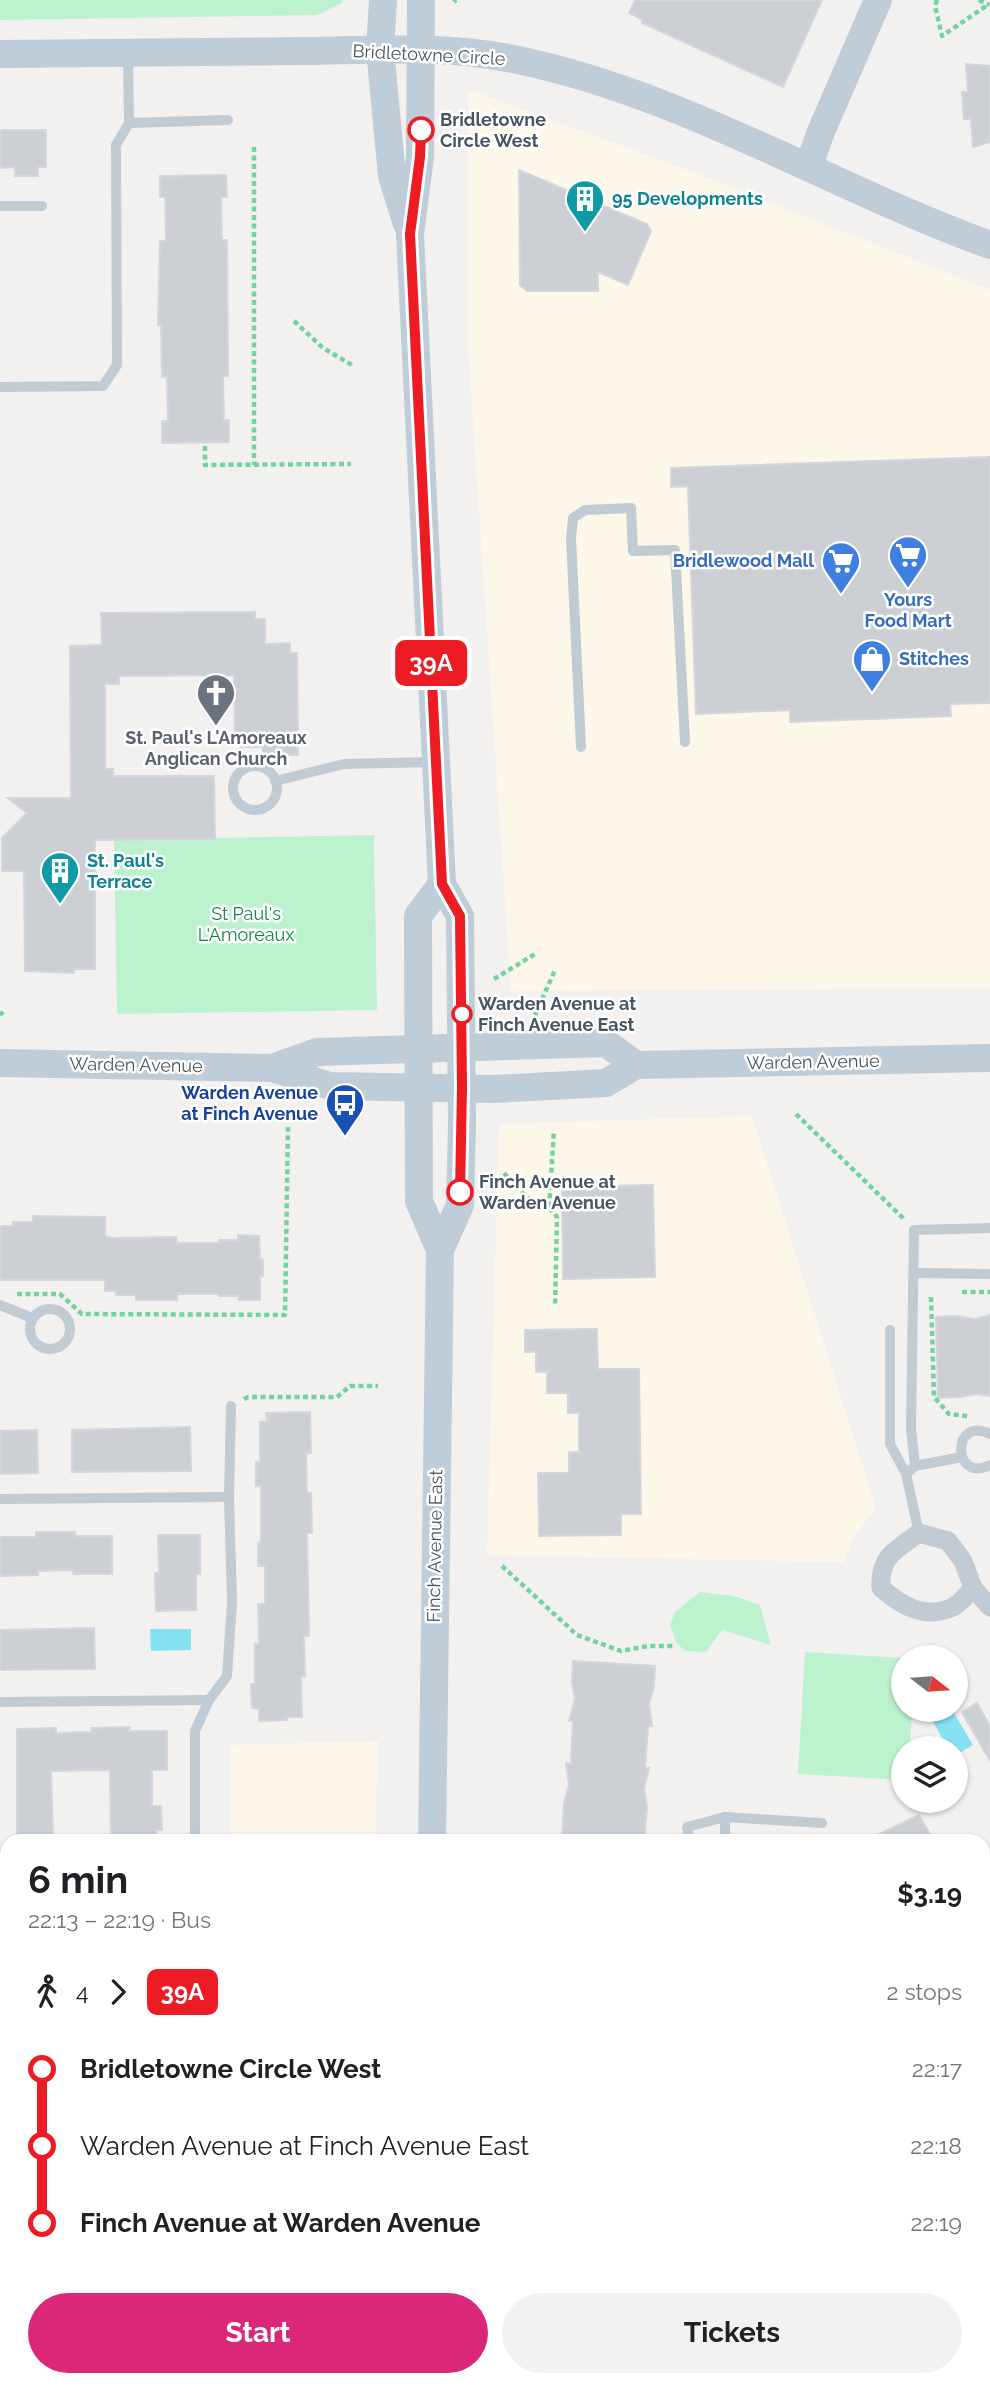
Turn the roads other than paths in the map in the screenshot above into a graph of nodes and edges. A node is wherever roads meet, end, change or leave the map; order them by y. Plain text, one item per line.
1 (383, 0) edge
2 (421, 0) edge
3 (878, 0) edge
4 (380, 49) junction
5 (422, 51) junction
6 (128, 53) junction
7 (0, 54) edge
8 (228, 120) dead end
9 (129, 123) junction
10 (809, 166) junction
11 (0, 206) edge
12 (42, 206) dead end
13 (410, 234) junction
14 (990, 245) edge
15 (0, 387) edge
16 (685, 742) dead end
17 (581, 747) dead end
18 (436, 762) junction
19 (275, 780) junction
20 (442, 884) junction
21 (462, 1049) junction
22 (420, 1050) junction
23 (990, 1058) edge
24 (0, 1063) edge
25 (636, 1065) junction
26 (272, 1068) junction
27 (420, 1086) junction
28 (462, 1087) junction
29 (990, 1228) edge
30 (440, 1251) junction
31 (914, 1273) junction
32 (990, 1274) edge
33 (0, 1306) edge
34 (32, 1318) junction
35 (890, 1330) dead end
36 (231, 1406) road end
37 (990, 1434) edge
38 (962, 1457) junction
39 (990, 1465) edge
40 (915, 1466) junction
41 (906, 1474) junction
42 (229, 1497) junction
43 (0, 1499) edge
44 (919, 1533) junction
45 (973, 1588) junction
46 (990, 1606) edge
47 (209, 1700) junction
48 (0, 1702) edge
49 (725, 1817) junction
50 (822, 1822) dead end
51 (195, 1834) edge
52 (432, 1834) edge
53 (688, 1834) edge
54 (725, 1834) edge

1 - 4 main road, Finch Avenue East
2 - 5 main road, Finch Avenue East
3 - 10 main road
4 - 5 main road, Bridletowne Circle
4 - 6 main road, Bridletowne Circle
4 - 13 main road, Finch Avenue East
5 - 10 main road, Bridletowne Circle
5 - 13 main road, Finch Avenue East
6 - 7 main road, Bridletowne Circle
6 - 9 lane
8 - 9 lane
9 - 15 lane
10 - 14 main road, Bridletowne Circle
11 - 12 lane
13 - 18 main road, Finch Avenue East
16 - 17 lane
18 - 19 lane
18 - 20 main road, Finch Avenue East
19 - 19 lane
20 - 21 main road, Finch Avenue East
20 - 22 main road, Finch Avenue East
21 - 22 main road, Warden Avenue
21 - 25 main road, Warden Avenue
21 - 28 main road, Finch Avenue East
22 - 26 main road, Warden Avenue
22 - 27 main road, Finch Avenue East
23 - 25 main road, Warden Avenue
24 - 26 main road, Warden Avenue
25 - 28 main road, Warden Avenue
26 - 27 main road, Warden Avenue
27 - 28 main road, Warden Avenue
27 - 30 main road, Finch Avenue East
28 - 30 main road, Finch Avenue East
29 - 31 lane
30 - 52 main road, Finch Avenue East
31 - 32 lane
31 - 40 lane
33 - 34 lane
34 - 34 lane
35 - 41 lane
36 - 42 lane
37 - 38 lane
38 - 39 lane
38 - 40 lane
40 - 41 lane
41 - 44 lane
42 - 43 lane
42 - 47 lane
44 - 45 street
44 - 45 street
45 - 46 street
47 - 48 lane
47 - 51 lane
49 - 50 lane
49 - 53 lane
49 - 54 lane

